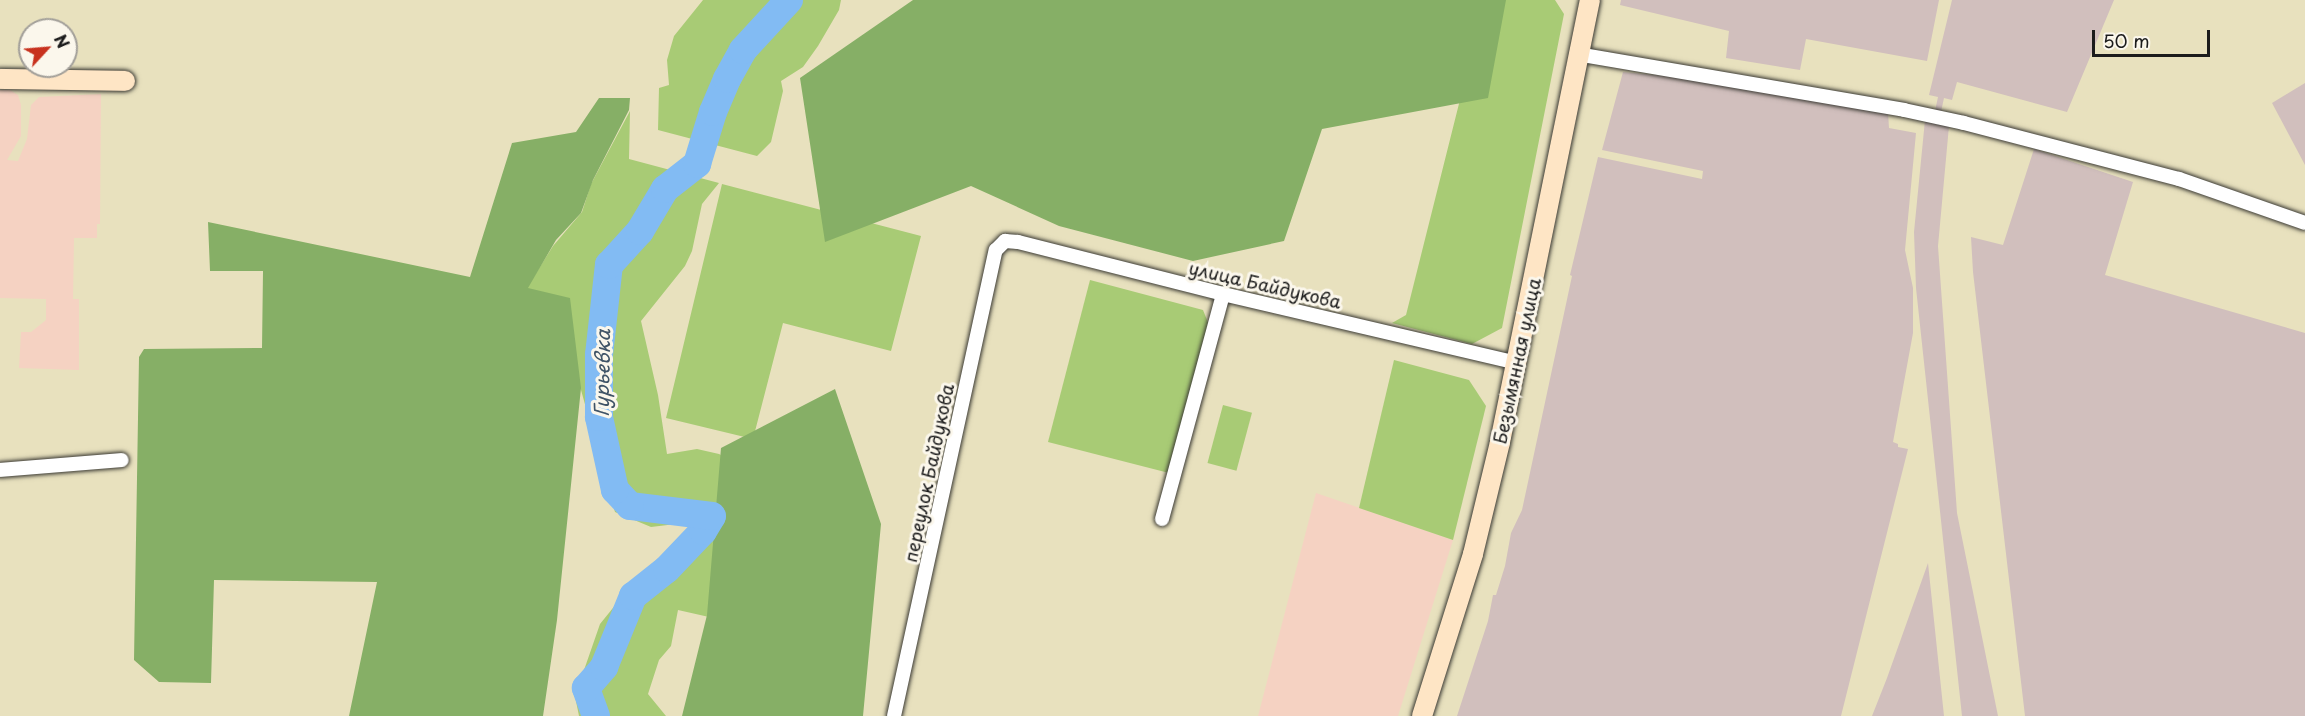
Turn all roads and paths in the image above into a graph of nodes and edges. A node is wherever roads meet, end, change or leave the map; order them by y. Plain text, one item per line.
1 (1590, 0) edge
2 (1577, 54) junction
3 (0, 79) edge
4 (125, 81) dead end
5 (2305, 223) edge
6 (1005, 241) joint
7 (1223, 294) junction
8 (1518, 363) junction
9 (122, 460) dead end
10 (0, 470) edge
11 (1162, 519) dead end
12 (894, 716) edge
13 (1422, 716) edge

1 - 2 main road, Безымянная улица
2 - 5 street
2 - 8 main road, Безымянная улица
3 - 4 main road
6 - 7 street, улица Байдукова
6 - 12 street, переулок Байдукова
7 - 8 street, улица Байдукова
7 - 11 street
8 - 13 main road, Безымянная улица
9 - 10 street

